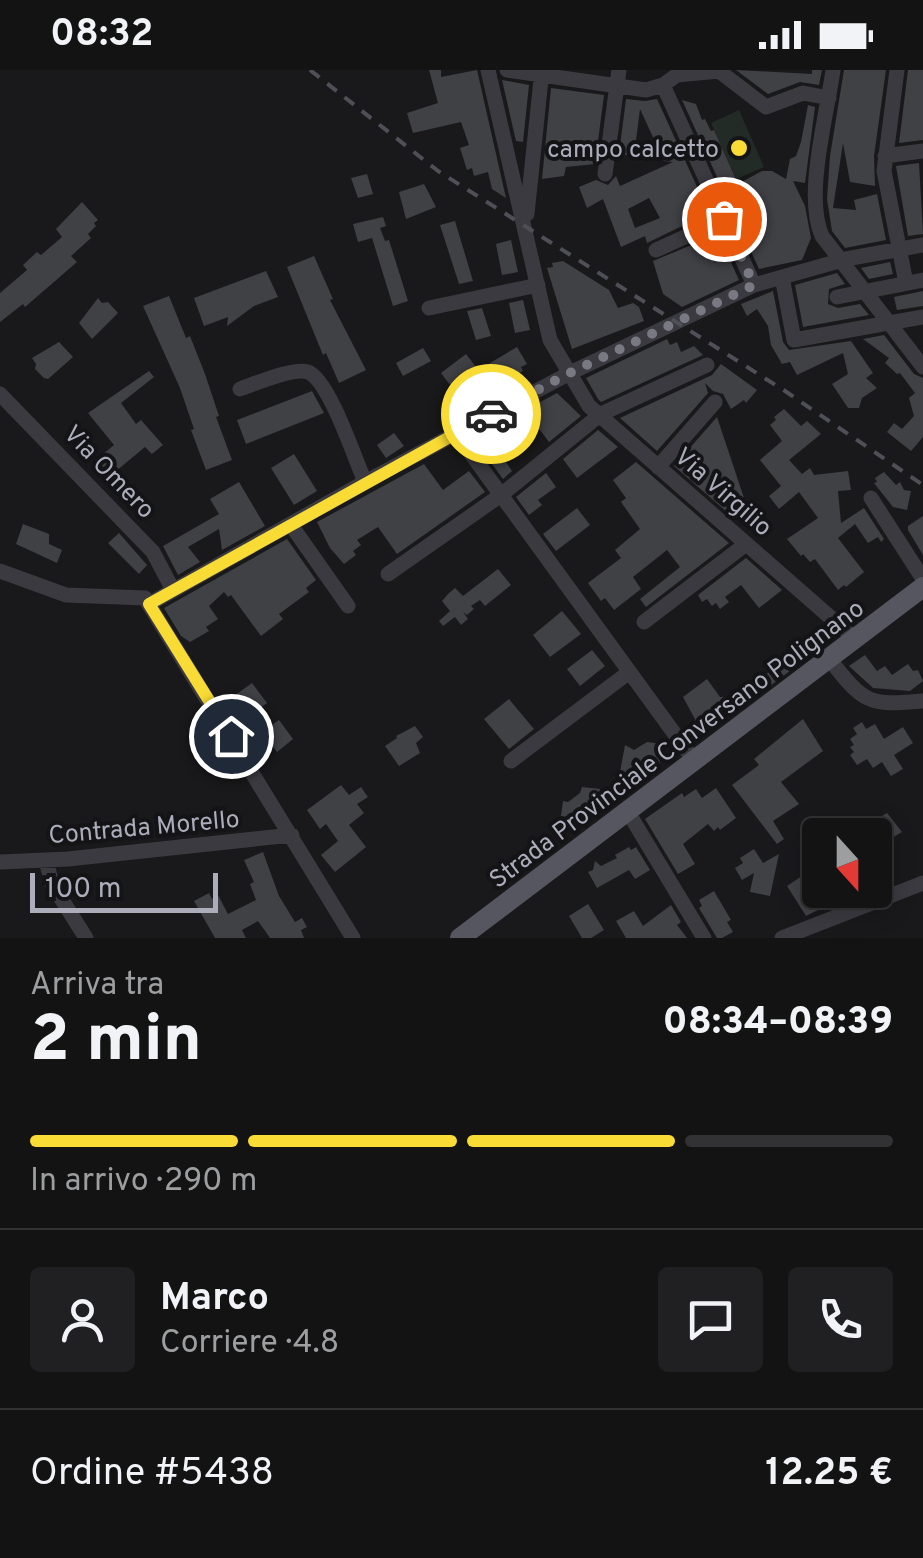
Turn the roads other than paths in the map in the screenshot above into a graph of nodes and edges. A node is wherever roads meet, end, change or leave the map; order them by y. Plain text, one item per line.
1 (488, 70) edge
2 (507, 70) edge
3 (833, 70) edge
4 (897, 70) edge
5 (694, 72) edge
6 (541, 73) edge
7 (618, 78) edge
8 (663, 85) junction
9 (829, 98) junction
10 (923, 151) edge
11 (885, 156) junction
12 (605, 174) dead end
13 (724, 219) junction
14 (525, 228) junction
15 (923, 245) edge
16 (899, 249) junction
17 (656, 250) dead end
18 (844, 260) junction
19 (782, 277) junction
20 (915, 282) edge
21 (538, 285) junction
22 (754, 285) junction
23 (865, 292) junction
24 (837, 297) dead end
25 (429, 308) dead end
26 (923, 317) edge
27 (890, 324) junction
28 (706, 365) dead end
29 (923, 367) edge
30 (570, 373) junction
31 (240, 389) dead end
32 (0, 394) edge
33 (715, 402) dead end
34 (601, 414) junction
35 (456, 433) junction
36 (658, 467) junction
37 (365, 482) junction
38 (501, 494) junction
39 (870, 498) dead end
40 (291, 525) junction
41 (746, 544) junction
42 (0, 571) edge
43 (388, 574) dead end
44 (923, 579) edge
45 (923, 587) edge
46 (173, 590) junction
47 (149, 604) junction
48 (348, 606) dead end
49 (644, 622) dead end
50 (856, 639) junction
51 (830, 660) junction
52 (628, 673) junction
53 (923, 701) edge
54 (512, 761) dead end
55 (695, 762) junction
56 (628, 812) junction
57 (292, 835) junction
58 (46, 860) junction
59 (0, 862) edge
60 (923, 883) edge
61 (86, 938) edge
62 (353, 938) edge
63 (460, 938) edge
64 (704, 938) edge
65 (782, 938) edge

1 - 14 street, Via Virgilio
2 - 6 street
3 - 9 street
4 - 11 street
5 - 8 street
5 - 9 street
6 - 7 street
6 - 14 street
7 - 8 street
7 - 12 street
8 - 13 street
9 - 18 street
10 - 11 street
11 - 16 street
13 - 17 street
13 - 22 street
14 - 21 street, Via Virgilio
15 - 16 street
16 - 18 street
16 - 20 street
18 - 19 street
18 - 23 street
19 - 22 street
19 - 27 street
20 - 23 street
21 - 25 street
21 - 30 street, Via Virgilio
22 - 30 street
23 - 24 street
23 - 27 street
26 - 27 street
27 - 29 street
28 - 34 street
30 - 34 street, Via Virgilio
30 - 35 street
31 - 37 street
32 - 46 street, Via Omero
33 - 36 street
34 - 36 street, Via Virgilio
34 - 38 street
35 - 37 street
35 - 38 street
36 - 41 street, Via Virgilio
37 - 40 street
38 - 43 street
38 - 52 street
39 - 44 street
40 - 46 street
40 - 48 street
41 - 49 street
41 - 50 street, Via Virgilio
42 - 47 street
45 - 50 main road, Strada Provinciale Conversano Polignano
46 - 47 street
47 - 57 street
50 - 51 main road, Strada Provinciale Conversano Polignano
51 - 53 street
51 - 55 main road, Strada Provinciale Conversano Polignano
52 - 54 street
52 - 55 street
55 - 56 main road, Strada Provinciale Conversano Polignano
56 - 63 main road, Strada Provinciale Conversano Polignano
56 - 64 street
57 - 58 street, Contrada Morello
57 - 62 street
58 - 59 street, Contrada Morello
58 - 61 street
60 - 65 street

